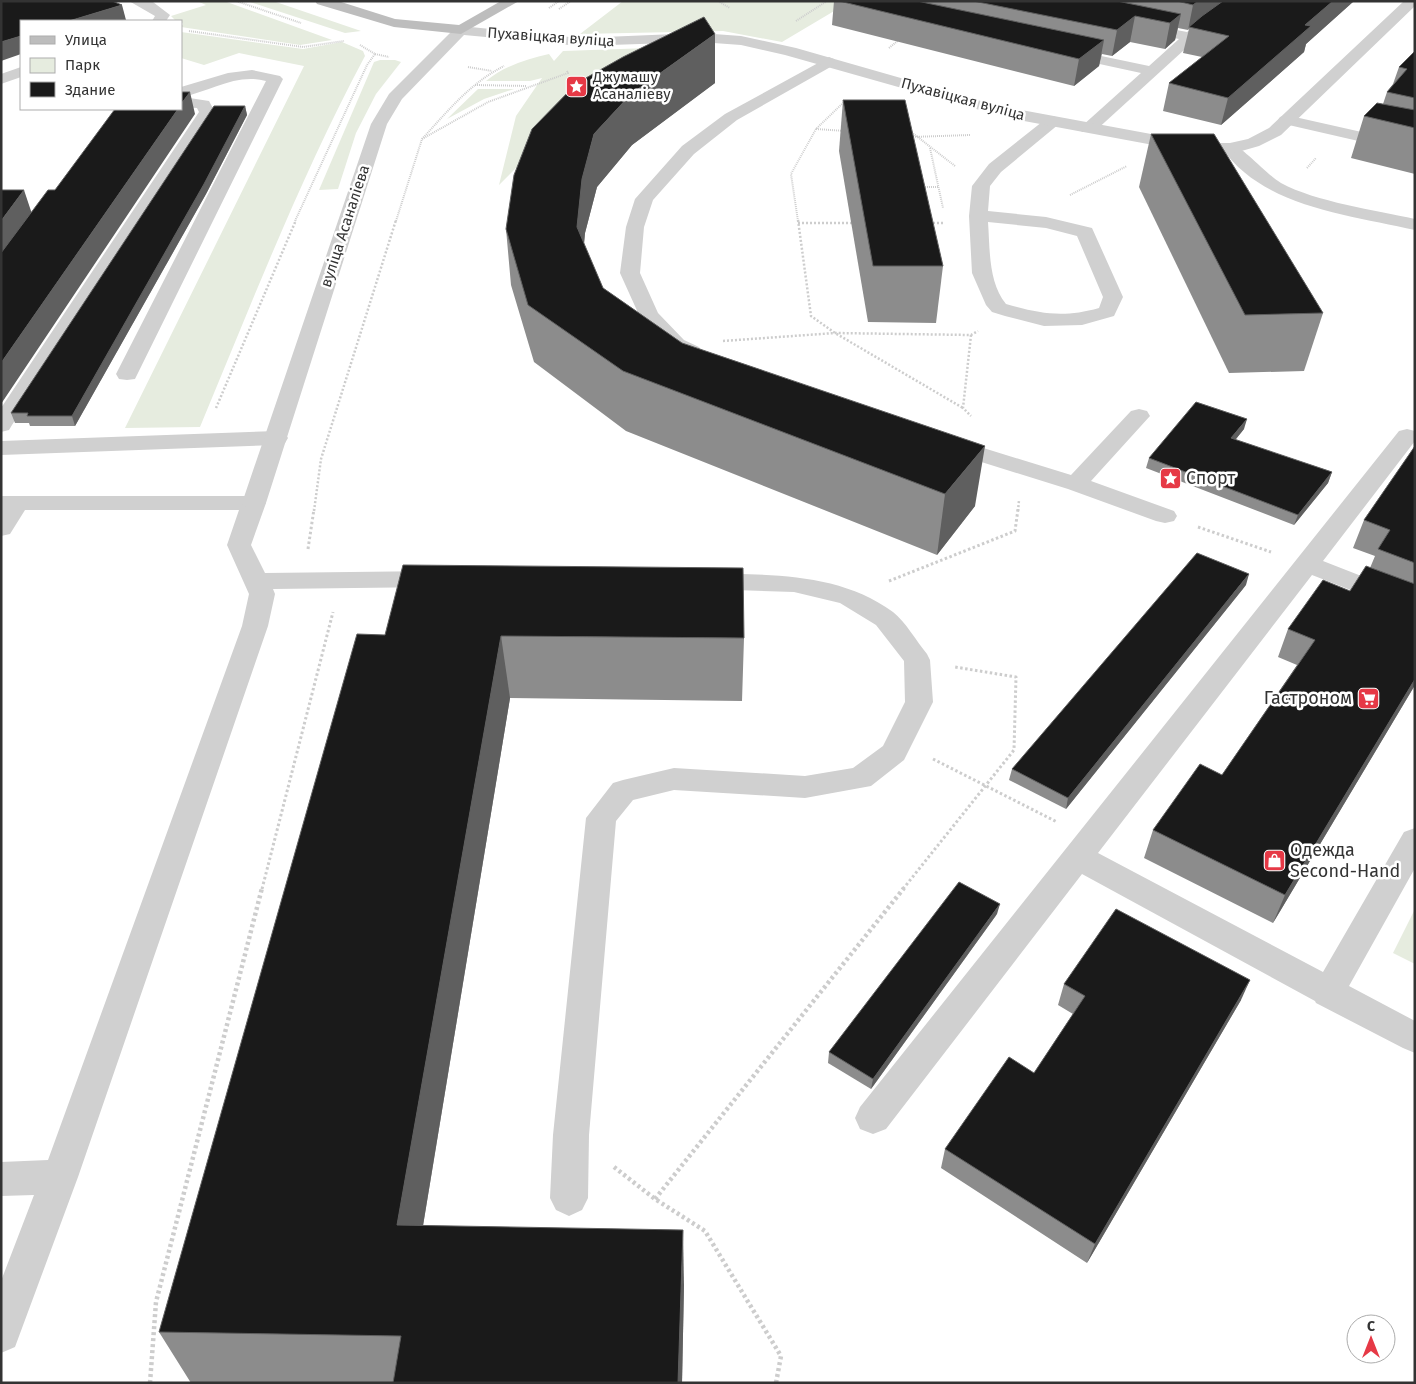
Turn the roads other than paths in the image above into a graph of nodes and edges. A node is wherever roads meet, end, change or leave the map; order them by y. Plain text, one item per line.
1 (136, 1) edge
2 (322, 1) edge
3 (512, 1) edge
4 (1243, 1) edge
5 (1412, 1) edge
6 (1397, 17) junction
7 (160, 20) edge
8 (1415, 20) edge
9 (1122, 23) edge
10 (461, 30) junction
11 (1190, 37) junction
12 (1045, 48) edge
13 (821, 66) junction
14 (1152, 70) junction
15 (20, 72) edge
16 (1, 79) edge
17 (182, 93) edge
18 (182, 102) edge
19 (1286, 120) junction
20 (1053, 121) junction
21 (1088, 129) junction
22 (1230, 148) junction
23 (1415, 149) edge
24 (978, 216) junction
25 (1415, 225) edge
26 (714, 360) edge
27 (126, 374) dead end
28 (1139, 416) dead end
29 (1, 425) edge
30 (1406, 436) dead end
31 (277, 438) junction
32 (929, 438) edge
33 (1, 448) edge
34 (1076, 484) junction
35 (254, 503) junction
36 (9, 504) edge
37 (1165, 516) road end
38 (1, 529) edge
39 (1307, 564) junction
40 (457, 579) edge
41 (257, 580) junction
42 (684, 580) edge
43 (1415, 607) edge
44 (1415, 840) edge
45 (1085, 848) junction
46 (1328, 993) junction
47 (1415, 1038) edge
48 (873, 1118) dead end
49 (60, 1177) junction
50 (1, 1179) edge
51 (569, 1198) dead end
52 (1, 1333) edge

1 - 7 street
2 - 10 main road
3 - 10 main road, вуліца Асаналіева
4 - 11 street
5 - 6 street, Пухавіцкая вуліца
6 - 8 street
6 - 19 street, Пухавіцкая вуліца
9 - 11 street
10 - 13 street, Пухавіцкая вуліца
10 - 31 street, вуліца Асаналіева
11 - 14 street
12 - 14 street
13 - 20 street, Пухавіцкая вуліца
13 - 26 street
14 - 21 street
15 - 16 street
17 - 27 street
18 - 29 street
19 - 22 street, Пухавіцкая вуліца
19 - 23 street
20 - 21 street, Пухавіцкая вуліца
20 - 24 street
21 - 22 street, Пухавіцкая вуліца
22 - 25 street
24 - 24 street
28 - 34 street
30 - 39 street
31 - 33 street
31 - 35 street, вуліца Асаналіева
32 - 34 street
34 - 37 street
35 - 36 street
35 - 41 street, вуліца Асаналіева
36 - 38 street
39 - 43 street
39 - 45 street
40 - 41 street
41 - 49 street
42 - 51 street
44 - 46 street
45 - 46 street
45 - 48 street
46 - 47 street
49 - 50 street
49 - 52 street

